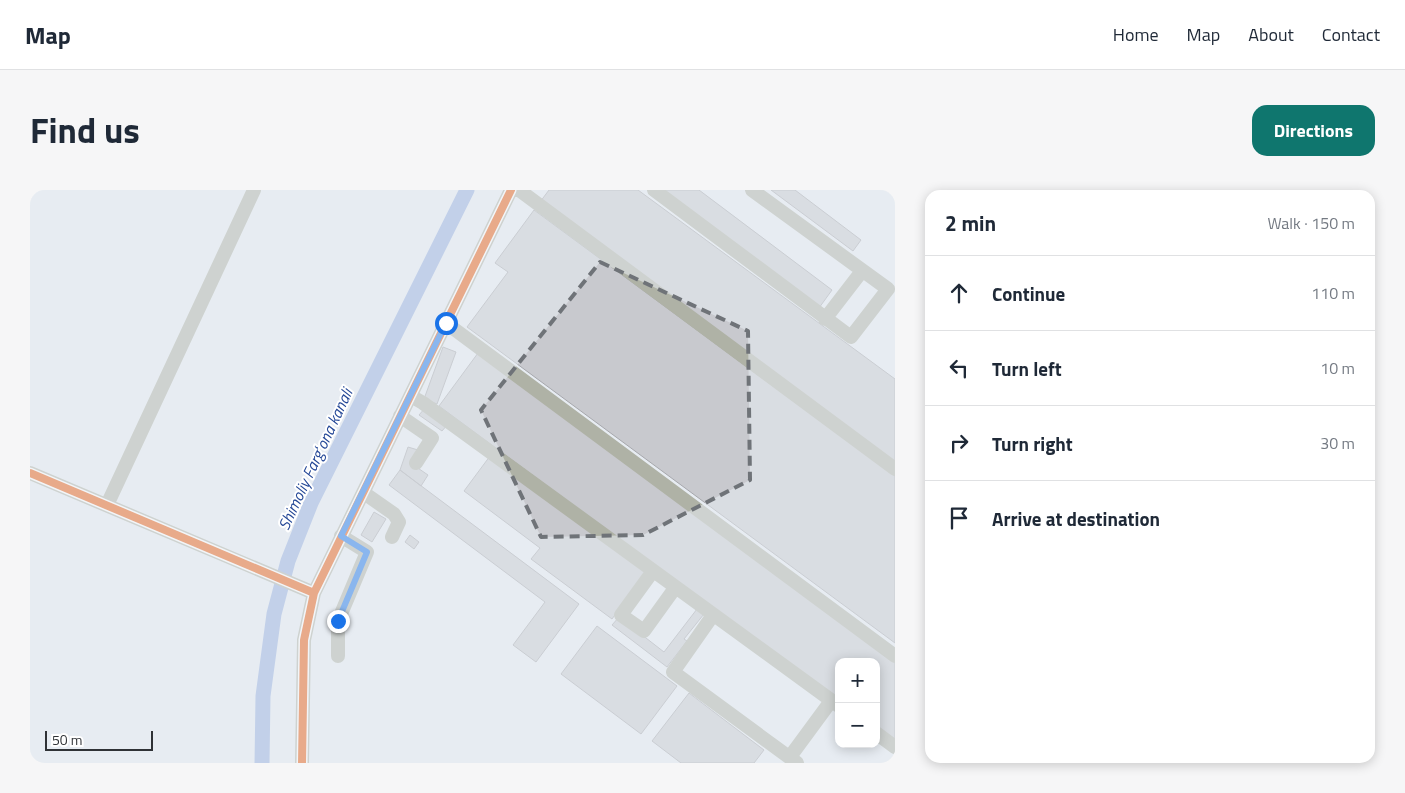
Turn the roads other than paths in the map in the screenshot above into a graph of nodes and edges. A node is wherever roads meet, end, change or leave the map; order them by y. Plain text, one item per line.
1 (254, 190) edge
2 (511, 190) edge
3 (519, 190) edge
4 (654, 190) edge
5 (752, 190) edge
6 (862, 271) junction
7 (826, 319) junction
8 (446, 323) junction
9 (411, 396) junction
10 (400, 416) junction
11 (416, 463) dead end
12 (895, 469) edge
13 (30, 473) edge
14 (364, 493) junction
15 (106, 505) junction
16 (341, 536) junction
17 (392, 537) dead end
18 (653, 571) junction
19 (676, 588) junction
20 (310, 591) junction
21 (713, 615) junction
22 (338, 656) dead end
23 (895, 656) edge
24 (835, 703) edge
25 (880, 737) edge
26 (895, 747) edge
27 (794, 758) edge
28 (302, 763) edge

1 - 15 street
2 - 8 street
3 - 12 street
4 - 7 street
5 - 6 street
6 - 7 street
6 - 7 street
8 - 9 street
8 - 23 street
9 - 10 street
9 - 18 street
10 - 11 street
10 - 14 street
13 - 15 street
14 - 16 street
14 - 17 street
15 - 20 street
16 - 20 street
16 - 22 street
18 - 19 street
18 - 19 street
19 - 21 street
20 - 28 street
21 - 24 street
21 - 27 street
24 - 27 street
25 - 26 street

